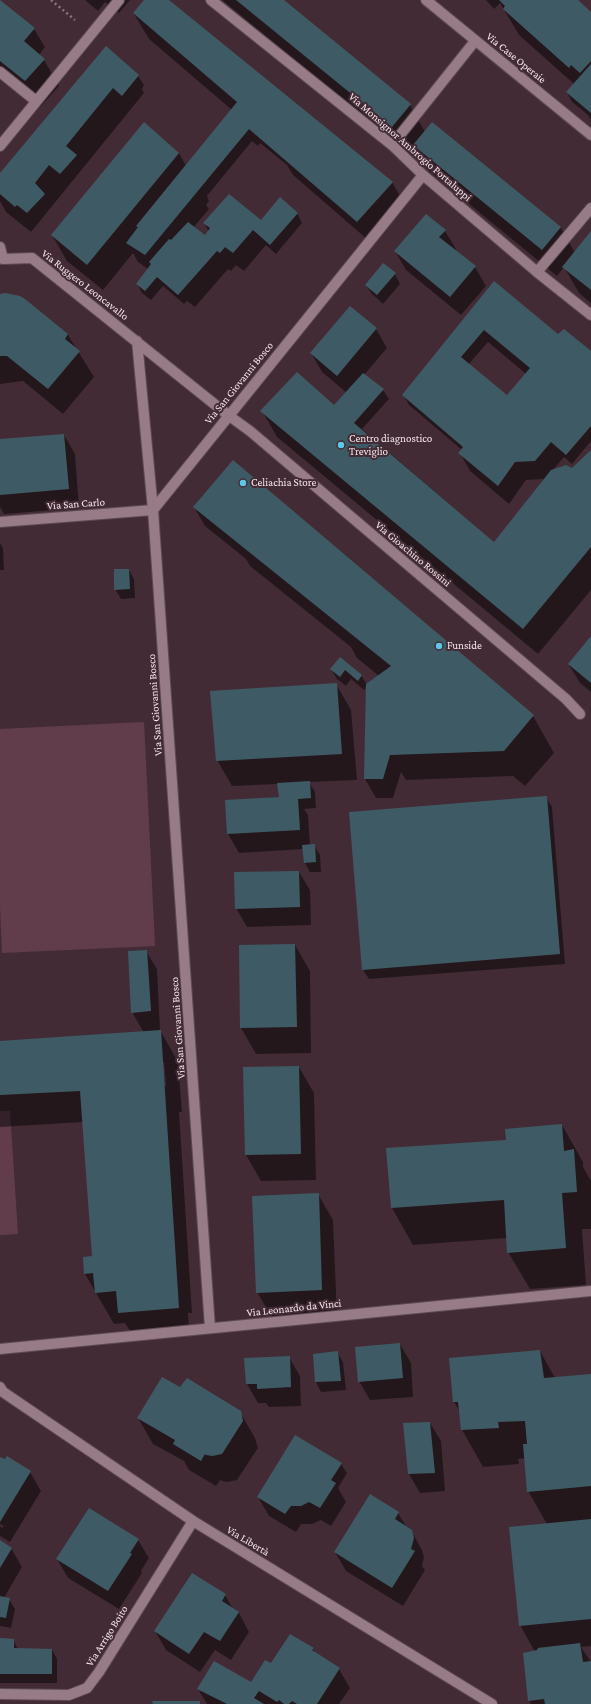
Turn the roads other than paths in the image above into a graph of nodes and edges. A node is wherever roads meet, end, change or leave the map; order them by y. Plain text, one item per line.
1 (119, 0) edge
2 (211, 0) edge
3 (426, 0) edge
4 (475, 41) junction
5 (0, 72) edge
6 (36, 101) junction
7 (591, 135) edge
8 (392, 145) junction
9 (0, 146) edge
10 (423, 175) junction
11 (591, 208) edge
12 (0, 247) edge
13 (2, 259) edge
14 (537, 272) junction
15 (591, 315) edge
16 (137, 340) junction
17 (228, 416) junction
18 (153, 510) junction
19 (0, 522) edge
20 (580, 714) dead end
21 (591, 1291) edge
22 (210, 1328) junction
23 (0, 1349) edge
24 (0, 1387) edge
25 (193, 1521) junction
26 (0, 1694) edge
27 (492, 1704) edge

1 - 6 street
2 - 8 street, Via Monsignor Ambrogio Portaluppi
3 - 4 street, Via Case Operaie
4 - 7 street, Via Case Operaie
4 - 8 street
5 - 6 street
6 - 9 street
8 - 10 street, Via Monsignor Ambrogio Portaluppi
10 - 14 street, Via Monsignor Ambrogio Portaluppi
10 - 17 street, Via San Giovanni Bosco
11 - 14 street
12 - 13 street, Via Ruggero Leoncavallo
13 - 16 street, Via Ruggero Leoncavallo
14 - 15 street, Via Monsignor Ambrogio Portaluppi
16 - 17 street, Via Ruggero Leoncavallo
16 - 18 street
17 - 18 street, Via San Giovanni Bosco
17 - 20 street, Via Gioachino Rossini
18 - 19 street, Via San Carlo
18 - 22 street, Via San Giovanni Bosco
21 - 22 street, Via Leonardo da Vinci
22 - 23 street, Via Leonardo da Vinci
24 - 25 street, Via Libertà
25 - 26 street, Via Arrigo Boito
25 - 27 street, Via Libertà

